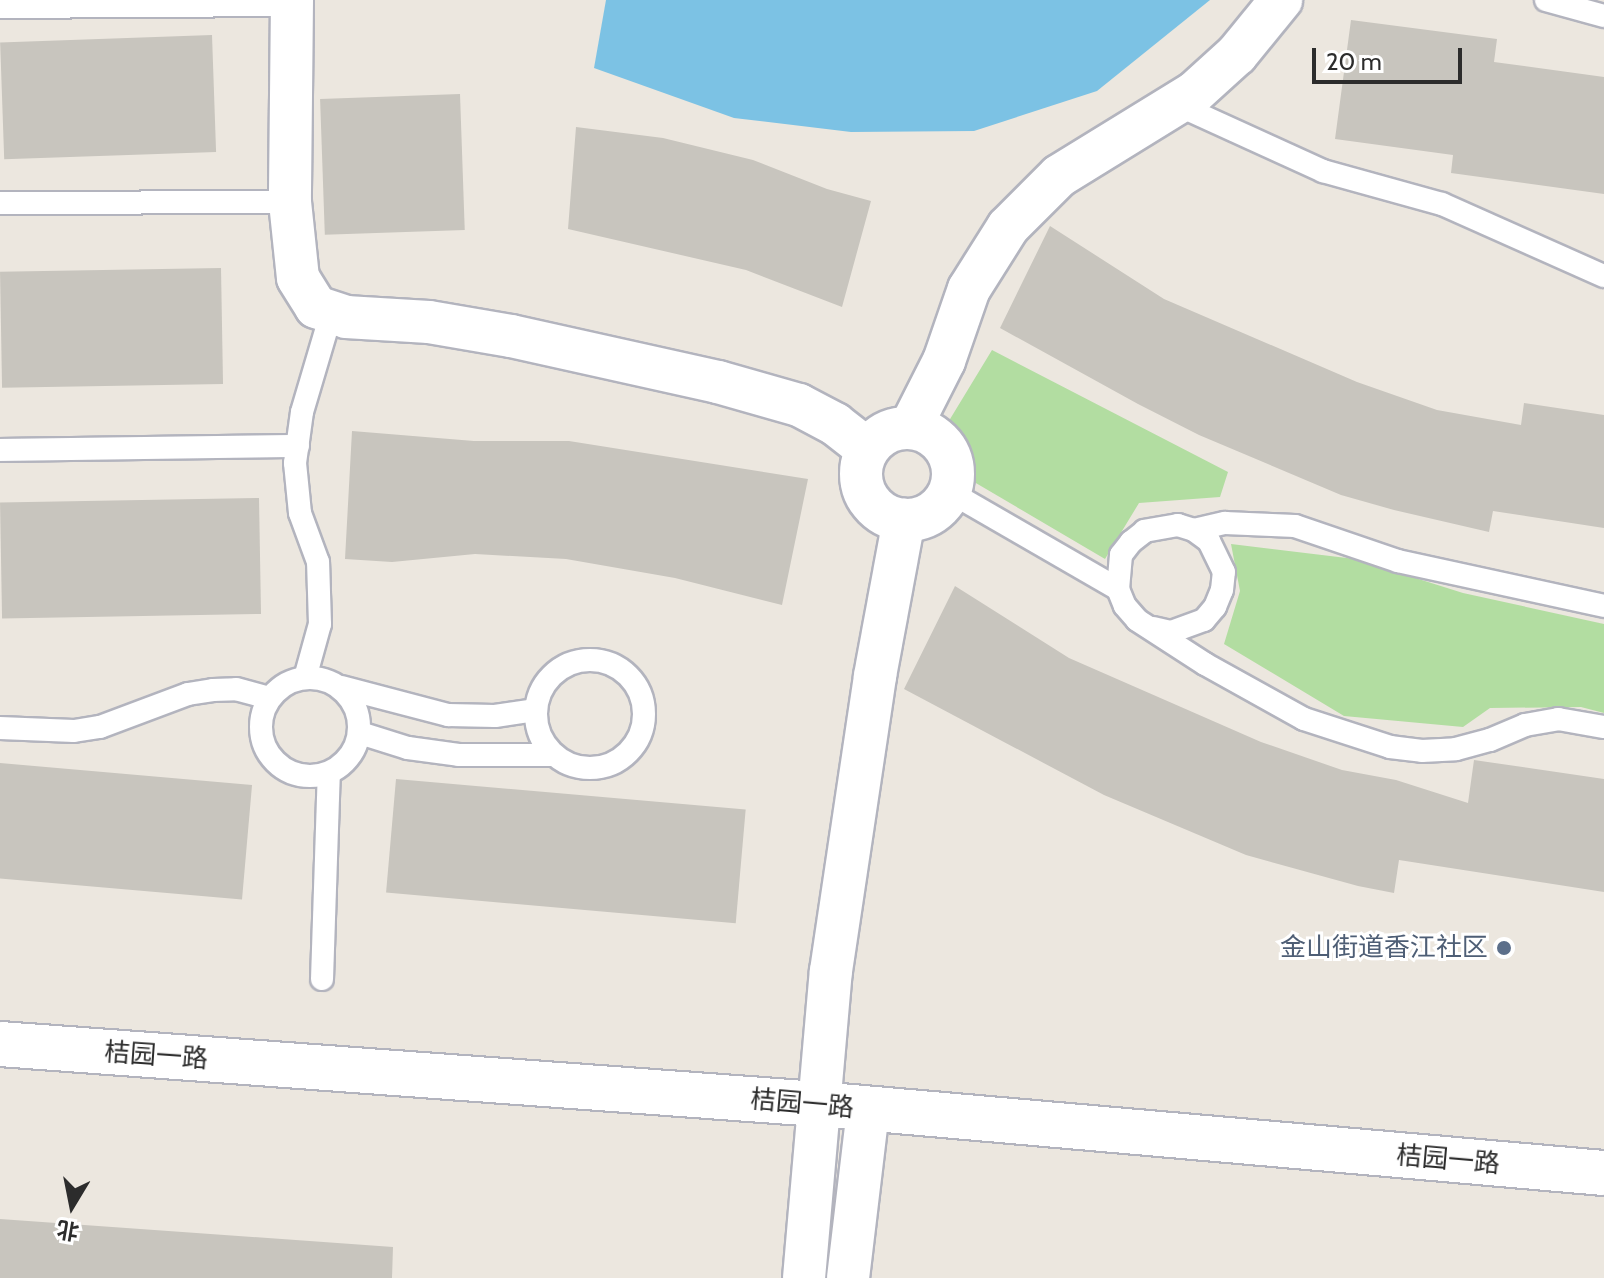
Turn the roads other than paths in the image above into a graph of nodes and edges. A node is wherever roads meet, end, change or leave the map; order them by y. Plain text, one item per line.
1 (1281, 0) edge
2 (1546, 0) edge
3 (292, 2) edge
4 (0, 7) edge
5 (1604, 16) edge
6 (1176, 104) junction
7 (290, 202) junction
8 (0, 203) edge
9 (1604, 276) edge
10 (331, 314) junction
11 (910, 428) junction
12 (298, 446) junction
13 (867, 449) junction
14 (0, 450) edge
15 (950, 492) junction
16 (904, 520) junction
17 (1194, 530) junction
18 (1118, 589) junction
19 (1604, 606) edge
20 (1153, 628) junction
21 (305, 678) junction
22 (338, 686) junction
23 (270, 698) junction
24 (535, 710) junction
25 (1604, 727) edge
26 (0, 728) edge
27 (360, 733) junction
28 (553, 755) junction
29 (329, 773) junction
30 (322, 979) dead end
31 (0, 1044) edge
32 (818, 1104) junction
33 (868, 1110) junction
34 (1604, 1173) edge
35 (804, 1278) edge
36 (848, 1278) edge

1 - 6 street
2 - 5 lane
3 - 4 lane
3 - 7 street
6 - 9 lane
6 - 11 street
7 - 8 lane
7 - 10 street
10 - 12 lane
10 - 13 street
11 - 13 street
11 - 15 street
12 - 14 lane
12 - 21 lane
13 - 16 street
15 - 16 street
15 - 18 lane
16 - 32 street
17 - 18 lane
17 - 19 lane
17 - 20 lane
18 - 20 lane
20 - 25 lane
21 - 22 lane
21 - 23 lane
22 - 24 lane
22 - 27 lane
23 - 26 lane
23 - 29 lane
24 - 28 lane
24 - 28 lane
27 - 28 lane
27 - 29 lane
29 - 30 lane
31 - 32 street, 桔园一路
32 - 33 street, 桔园一路
32 - 35 street
33 - 34 street, 桔园一路
33 - 36 street

